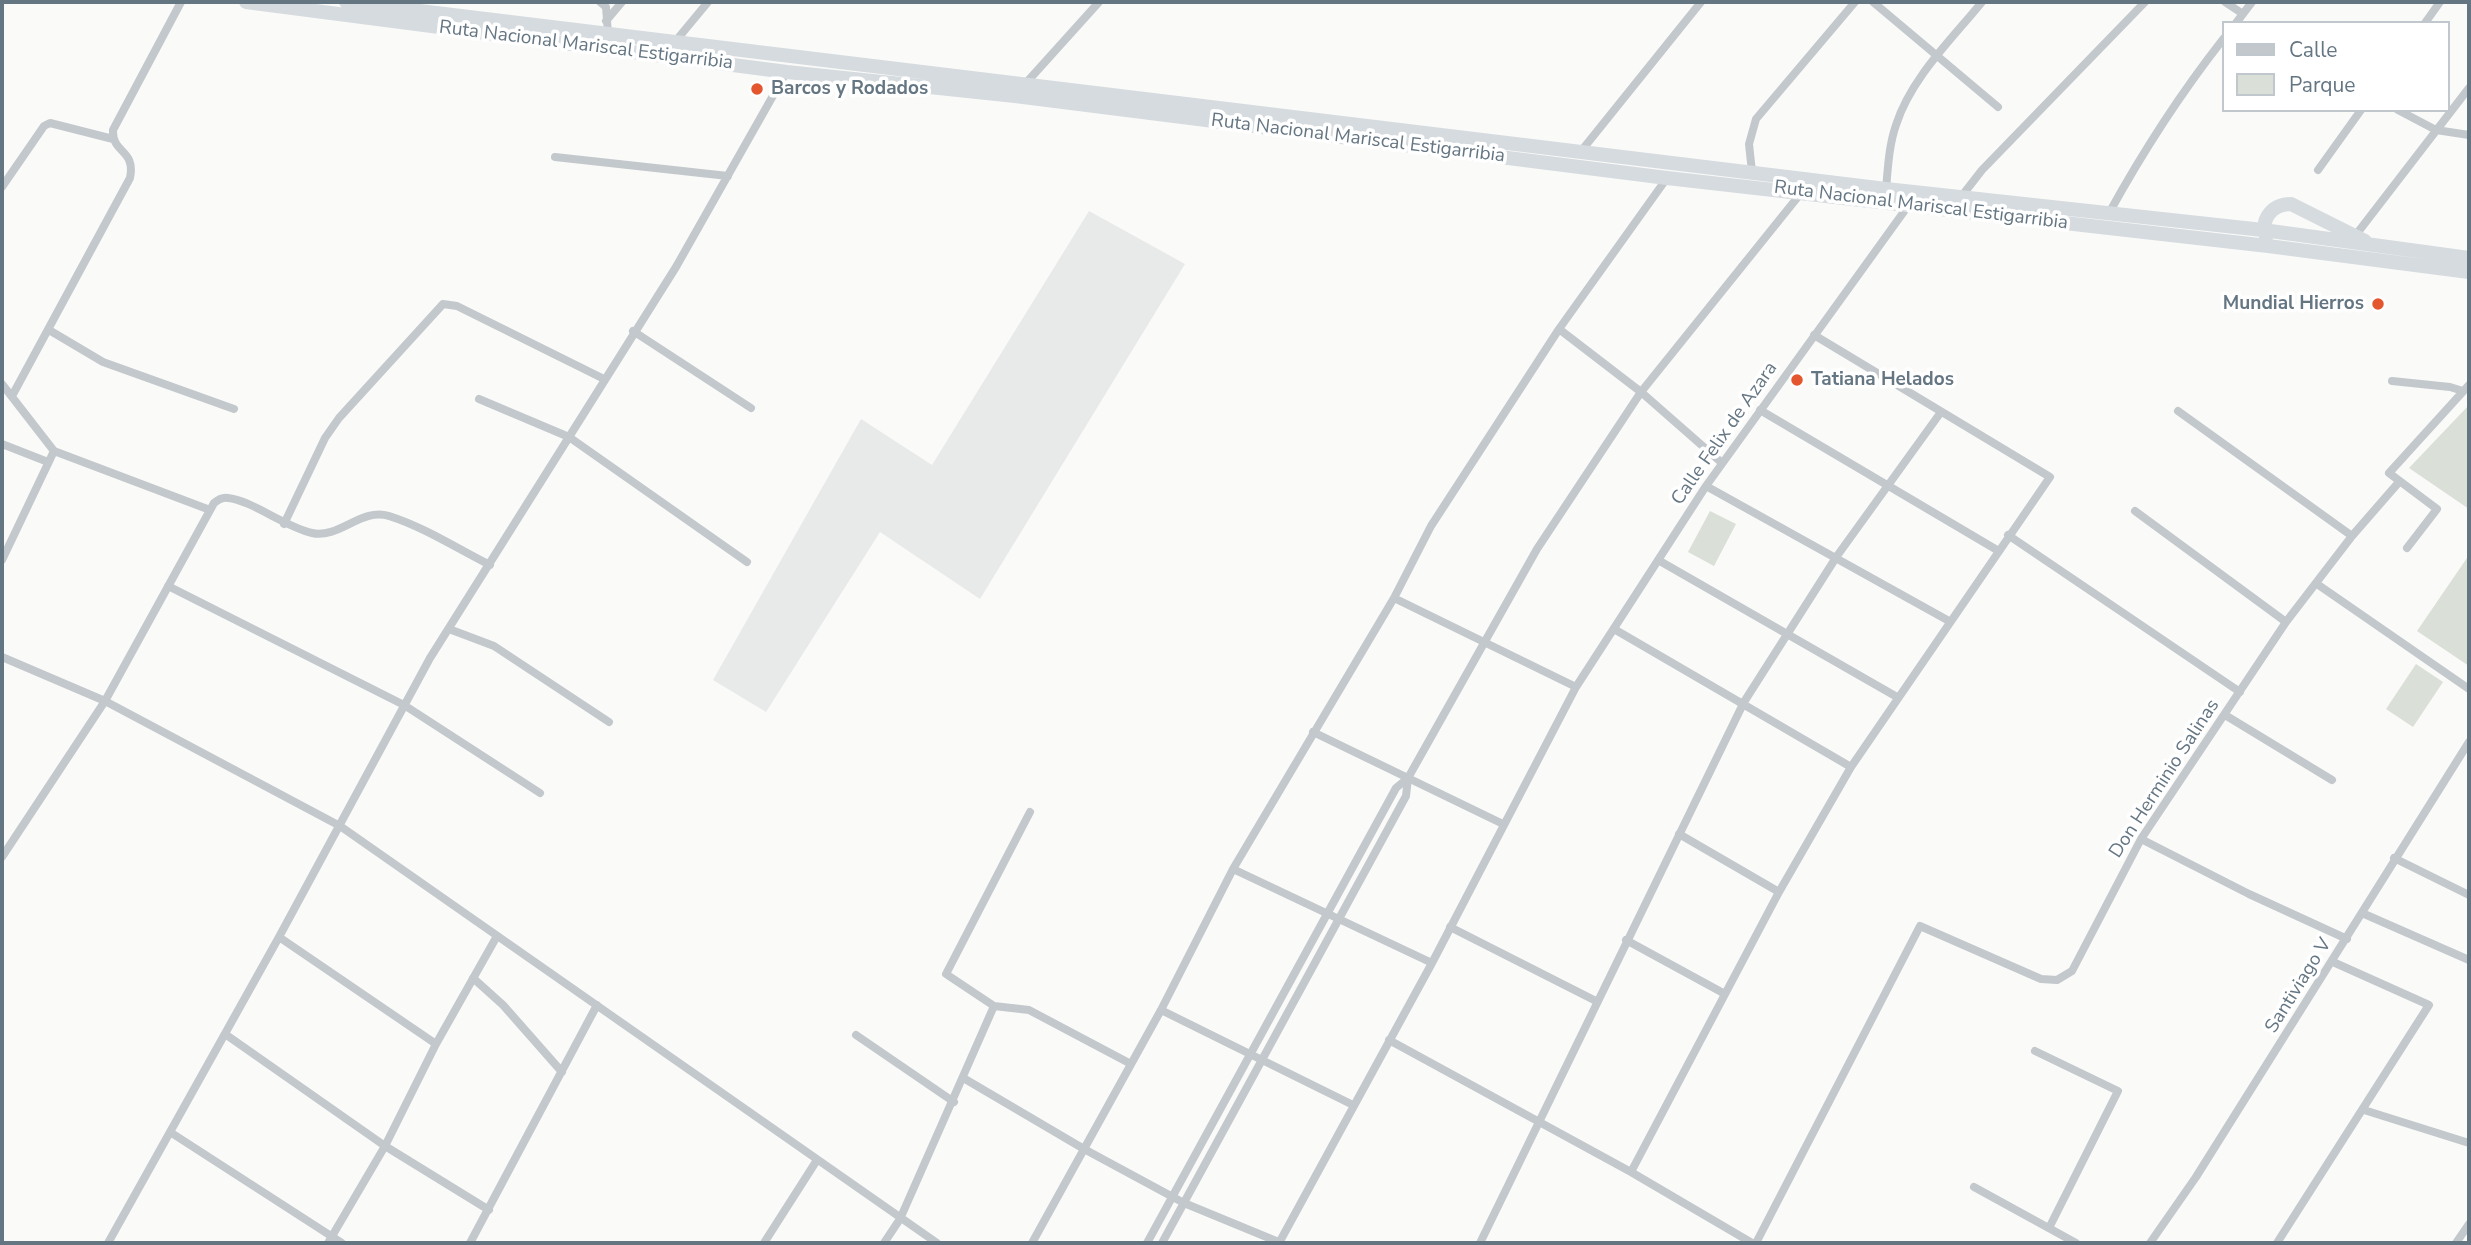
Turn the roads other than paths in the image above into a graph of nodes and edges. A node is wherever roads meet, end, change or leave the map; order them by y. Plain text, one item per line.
1 (181, 2) edge
2 (247, 2) edge
3 (346, 2) edge
4 (600, 2) edge
5 (622, 2) edge
6 (708, 2) edge
7 (1099, 2) edge
8 (1701, 2) edge
9 (1855, 2) edge
10 (1873, 2) edge
11 (1982, 2) edge
12 (2145, 2) edge
13 (2225, 2) edge
14 (2252, 2) edge
15 (2440, 2) edge
16 (2243, 14) junction
17 (2238, 21) edge
18 (2426, 21) edge
19 (607, 29) junction
20 (2222, 41) edge
21 (674, 43) junction
22 (1938, 56) junction
23 (793, 58) junction
24 (786, 72) junction
25 (1026, 83) junction
26 (2469, 88) edge
27 (1998, 107) dead end
28 (2360, 112) edge
29 (2403, 112) edge
30 (2436, 130) junction
31 (2469, 135) edge
32 (113, 139) junction
33 (1582, 150) junction
34 (555, 157) dead end
35 (2318, 170) dead end
36 (1752, 172) junction
37 (728, 176) junction
38 (1667, 178) junction
39 (2, 187) edge
40 (1886, 188) junction
41 (1801, 193) junction
42 (1961, 197) junction
43 (1908, 206) junction
44 (2108, 215) junction
45 (2263, 230) junction
46 (2355, 236) junction
47 (2268, 246) junction
48 (2375, 247) junction
49 (2469, 258) edge
50 (2469, 272) edge
51 (1559, 329) junction
52 (48, 330) junction
53 (633, 331) junction
54 (1814, 335) junction
55 (604, 379) junction
56 (2392, 381) dead end
57 (2, 384) edge
58 (2466, 388) edge
59 (1641, 392) junction
60 (12, 396) junction
61 (480, 399) dead end
62 (751, 408) dead end
63 (234, 409) dead end
64 (1760, 410) junction
65 (2178, 411) dead end
66 (1941, 412) junction
67 (569, 437) junction
68 (2, 444) edge
69 (54, 451) junction
70 (48, 462) junction
71 (1722, 463) junction
72 (2399, 482) junction
73 (1889, 485) junction
74 (1706, 486) junction
75 (210, 510) junction
76 (2135, 511) dead end
77 (284, 524) junction
78 (2008, 535) junction
79 (2351, 536) junction
80 (2407, 548) dead end
81 (1997, 550) junction
82 (1837, 556) junction
83 (2, 560) edge
84 (1658, 560) junction
85 (747, 562) dead end
86 (491, 565) junction
87 (2316, 584) junction
88 (168, 586) junction
89 (1394, 598) junction
90 (1949, 621) junction
91 (2286, 622) junction
92 (449, 629) junction
93 (1614, 629) junction
94 (1786, 632) junction
95 (1485, 641) junction
96 (2, 657) edge
97 (1576, 687) junction
98 (2469, 689) edge
99 (2241, 692) junction
100 (1897, 697) junction
101 (105, 701) junction
102 (1744, 702) junction
103 (404, 705) junction
104 (2225, 715) junction
105 (609, 722) dead end
106 (1313, 732) junction
107 (2469, 742) edge
108 (1851, 767) junction
109 (1408, 778) junction
110 (2332, 780) dead end
111 (540, 793) dead end
112 (1030, 812) dead end
113 (1503, 824) junction
114 (340, 826) junction
115 (1679, 834) junction
116 (2141, 839) junction
117 (2, 857) edge
118 (2394, 858) junction
119 (1233, 869) junction
120 (1779, 892) junction
121 (2469, 895) edge
122 (1327, 913) junction
123 (2362, 913) junction
124 (1339, 918) junction
125 (1450, 928) junction
126 (497, 936) junction
127 (279, 937) junction
128 (2347, 939) junction
129 (1626, 940) junction
130 (2469, 960) edge
131 (2333, 962) junction
132 (1432, 963) junction
133 (473, 978) junction
134 (1725, 995) junction
135 (1596, 1001) junction
136 (597, 1005) junction
137 (994, 1006) junction
138 (1160, 1010) junction
139 (225, 1034) junction
140 (856, 1035) dead end
141 (1389, 1040) junction
142 (436, 1044) junction
143 (2035, 1051) dead end
144 (1251, 1055) junction
145 (1263, 1061) junction
146 (1131, 1064) junction
147 (562, 1072) junction
148 (965, 1079) junction
149 (954, 1102) junction
150 (1353, 1105) junction
151 (2364, 1110) junction
152 (1537, 1122) junction
153 (170, 1132) junction
154 (2468, 1139) edge
155 (385, 1146) junction
156 (1084, 1149) junction
157 (817, 1160) junction
158 (1631, 1172) junction
159 (1974, 1187) dead end
160 (1173, 1196) junction
161 (1184, 1203) junction
162 (489, 1210) junction
163 (900, 1219) junction
164 (2469, 1224) edge
165 (2049, 1228) junction
166 (330, 1240) edge
167 (108, 1243) edge
168 (342, 1243) edge
169 (470, 1243) edge
170 (764, 1243) edge
171 (884, 1243) edge
172 (937, 1243) edge
173 (1032, 1243) edge
174 (1147, 1243) edge
175 (1162, 1243) edge
176 (1279, 1243) edge
177 (1480, 1243) edge
178 (1754, 1243) edge
179 (2076, 1243) edge
180 (2150, 1243) edge
181 (2277, 1243) edge
182 (2456, 1243) edge

1 - 32 street
2 - 24 highway, Ruta Nacional Mariscal Estigarribia
3 - 19 highway, Ruta Nacional Mariscal Estigarribia
4 - 19 street
5 - 19 street
6 - 21 street
7 - 25 street
8 - 33 street
9 - 36 street
10 - 22 street
11 - 22 street
12 - 42 street
13 - 16 street
14 - 16 street
15 - 18 street
16 - 17 street
19 - 21 highway, Ruta Nacional Mariscal Estigarribia
20 - 44 street
21 - 23 highway, Ruta Nacional Mariscal Estigarribia
22 - 27 street
22 - 40 street
23 - 24 street
23 - 25 highway, Ruta Nacional Mariscal Estigarribia
24 - 37 street
24 - 38 highway, Ruta Nacional Mariscal Estigarribia
25 - 33 highway, Ruta Nacional Mariscal Estigarribia
26 - 30 street
28 - 35 street
29 - 30 street
30 - 31 street
30 - 46 street
32 - 39 street
32 - 52 street
33 - 36 highway, Ruta Nacional Mariscal Estigarribia
34 - 37 street
36 - 40 highway, Ruta Nacional Mariscal Estigarribia
37 - 53 street
38 - 41 highway, Ruta Nacional Mariscal Estigarribia
38 - 51 street
40 - 42 highway, Ruta Nacional Mariscal Estigarribia
41 - 43 highway, Ruta Nacional Mariscal Estigarribia
41 - 59 street
42 - 44 highway, Ruta Nacional Mariscal Estigarribia
43 - 47 highway, Ruta Nacional Mariscal Estigarribia
43 - 54 street, Calle Felix de Azara
44 - 45 highway, Ruta Nacional Mariscal Estigarribia
45 - 46 highway
45 - 47 highway
45 - 48 highway, Ruta Nacional Mariscal Estigarribia
46 - 48 highway
47 - 50 highway, Ruta Nacional Mariscal Estigarribia
48 - 49 highway, Ruta Nacional Mariscal Estigarribia
51 - 59 street
51 - 89 street
52 - 60 street
52 - 63 street
53 - 55 street
53 - 62 street
54 - 64 street, Calle Felix de Azara
54 - 66 street
55 - 67 street
55 - 77 street
56 - 58 street
57 - 60 street
58 - 72 street
59 - 71 street
59 - 95 street
60 - 69 street
61 - 67 street
64 - 71 street, Calle Felix de Azara
64 - 73 street
65 - 79 street
66 - 73 street
66 - 78 street
67 - 85 street
67 - 86 street
68 - 70 street
69 - 70 street
69 - 75 street
70 - 83 street
71 - 74 street, Calle Felix de Azara
72 - 79 street, Don Herminio Salinas
72 - 80 street
73 - 81 street
73 - 82 street
74 - 82 street
74 - 84 street, Calle Felix de Azara
75 - 77 street
75 - 88 street
76 - 91 street
77 - 86 street
78 - 81 street
78 - 99 street
79 - 87 street, Don Herminio Salinas
81 - 90 street
82 - 90 street
82 - 94 street
84 - 93 street, Calle Felix de Azara
84 - 94 street
86 - 92 street
87 - 91 street, Don Herminio Salinas
87 - 98 street
88 - 101 street
88 - 103 street
89 - 95 street
89 - 106 street
90 - 100 street
91 - 99 street, Don Herminio Salinas
92 - 103 street
92 - 105 street
93 - 97 street, Calle Felix de Azara
93 - 102 street
94 - 100 street
94 - 102 street
95 - 97 street
95 - 109 street
96 - 101 street
97 - 113 street, Calle Felix de Azara
99 - 104 street, Don Herminio Salinas
100 - 108 street
101 - 114 street
101 - 117 street
102 - 108 street
102 - 115 street
103 - 111 street
103 - 114 street
104 - 110 street
104 - 116 street, Don Herminio Salinas
106 - 109 street
106 - 119 street
107 - 118 street, Santiviago V
108 - 120 street
109 - 113 street
109 - 122 street
109 - 124 street
112 - 137 street
113 - 125 street, Calle Felix de Azara
114 - 126 street
114 - 127 street
115 - 120 street
115 - 129 street
116 - 128 street
116 - 178 street, Don Herminio Salinas
118 - 121 street
118 - 123 street, Santiviago V
119 - 122 street
119 - 138 street
120 - 134 street
122 - 124 street
122 - 144 street
123 - 128 street, Santiviago V
123 - 130 street
124 - 132 street
124 - 145 street
125 - 132 street, Calle Felix de Azara
125 - 135 street
126 - 133 street
126 - 136 street
127 - 139 street
127 - 142 street
128 - 131 street, Santiviago V
129 - 134 street
129 - 135 street
131 - 151 street
131 - 180 street, Santiviago V
132 - 141 street, Calle Felix de Azara
133 - 142 street
133 - 147 street
134 - 158 street
135 - 152 street
136 - 147 street
136 - 157 street
137 - 146 street
137 - 148 street
138 - 144 street
138 - 146 street
139 - 153 street
139 - 155 street
140 - 149 street
141 - 150 street, Calle Felix de Azara
141 - 152 street
142 - 155 street
143 - 165 street
144 - 145 street
144 - 160 street
145 - 150 street
145 - 161 street
146 - 156 street
147 - 162 street
148 - 149 street
148 - 156 street
149 - 163 street
150 - 176 street, Calle Felix de Azara
151 - 154 street
151 - 181 street
152 - 158 street
152 - 177 street
153 - 166 street
153 - 167 street
155 - 162 street
155 - 166 street
156 - 160 street
156 - 173 street
157 - 163 street
157 - 170 street
158 - 178 street
159 - 165 street
160 - 161 street
160 - 174 street
161 - 175 street
161 - 176 street
162 - 169 street
163 - 171 street
163 - 172 street
164 - 182 street
165 - 179 street
166 - 168 street

